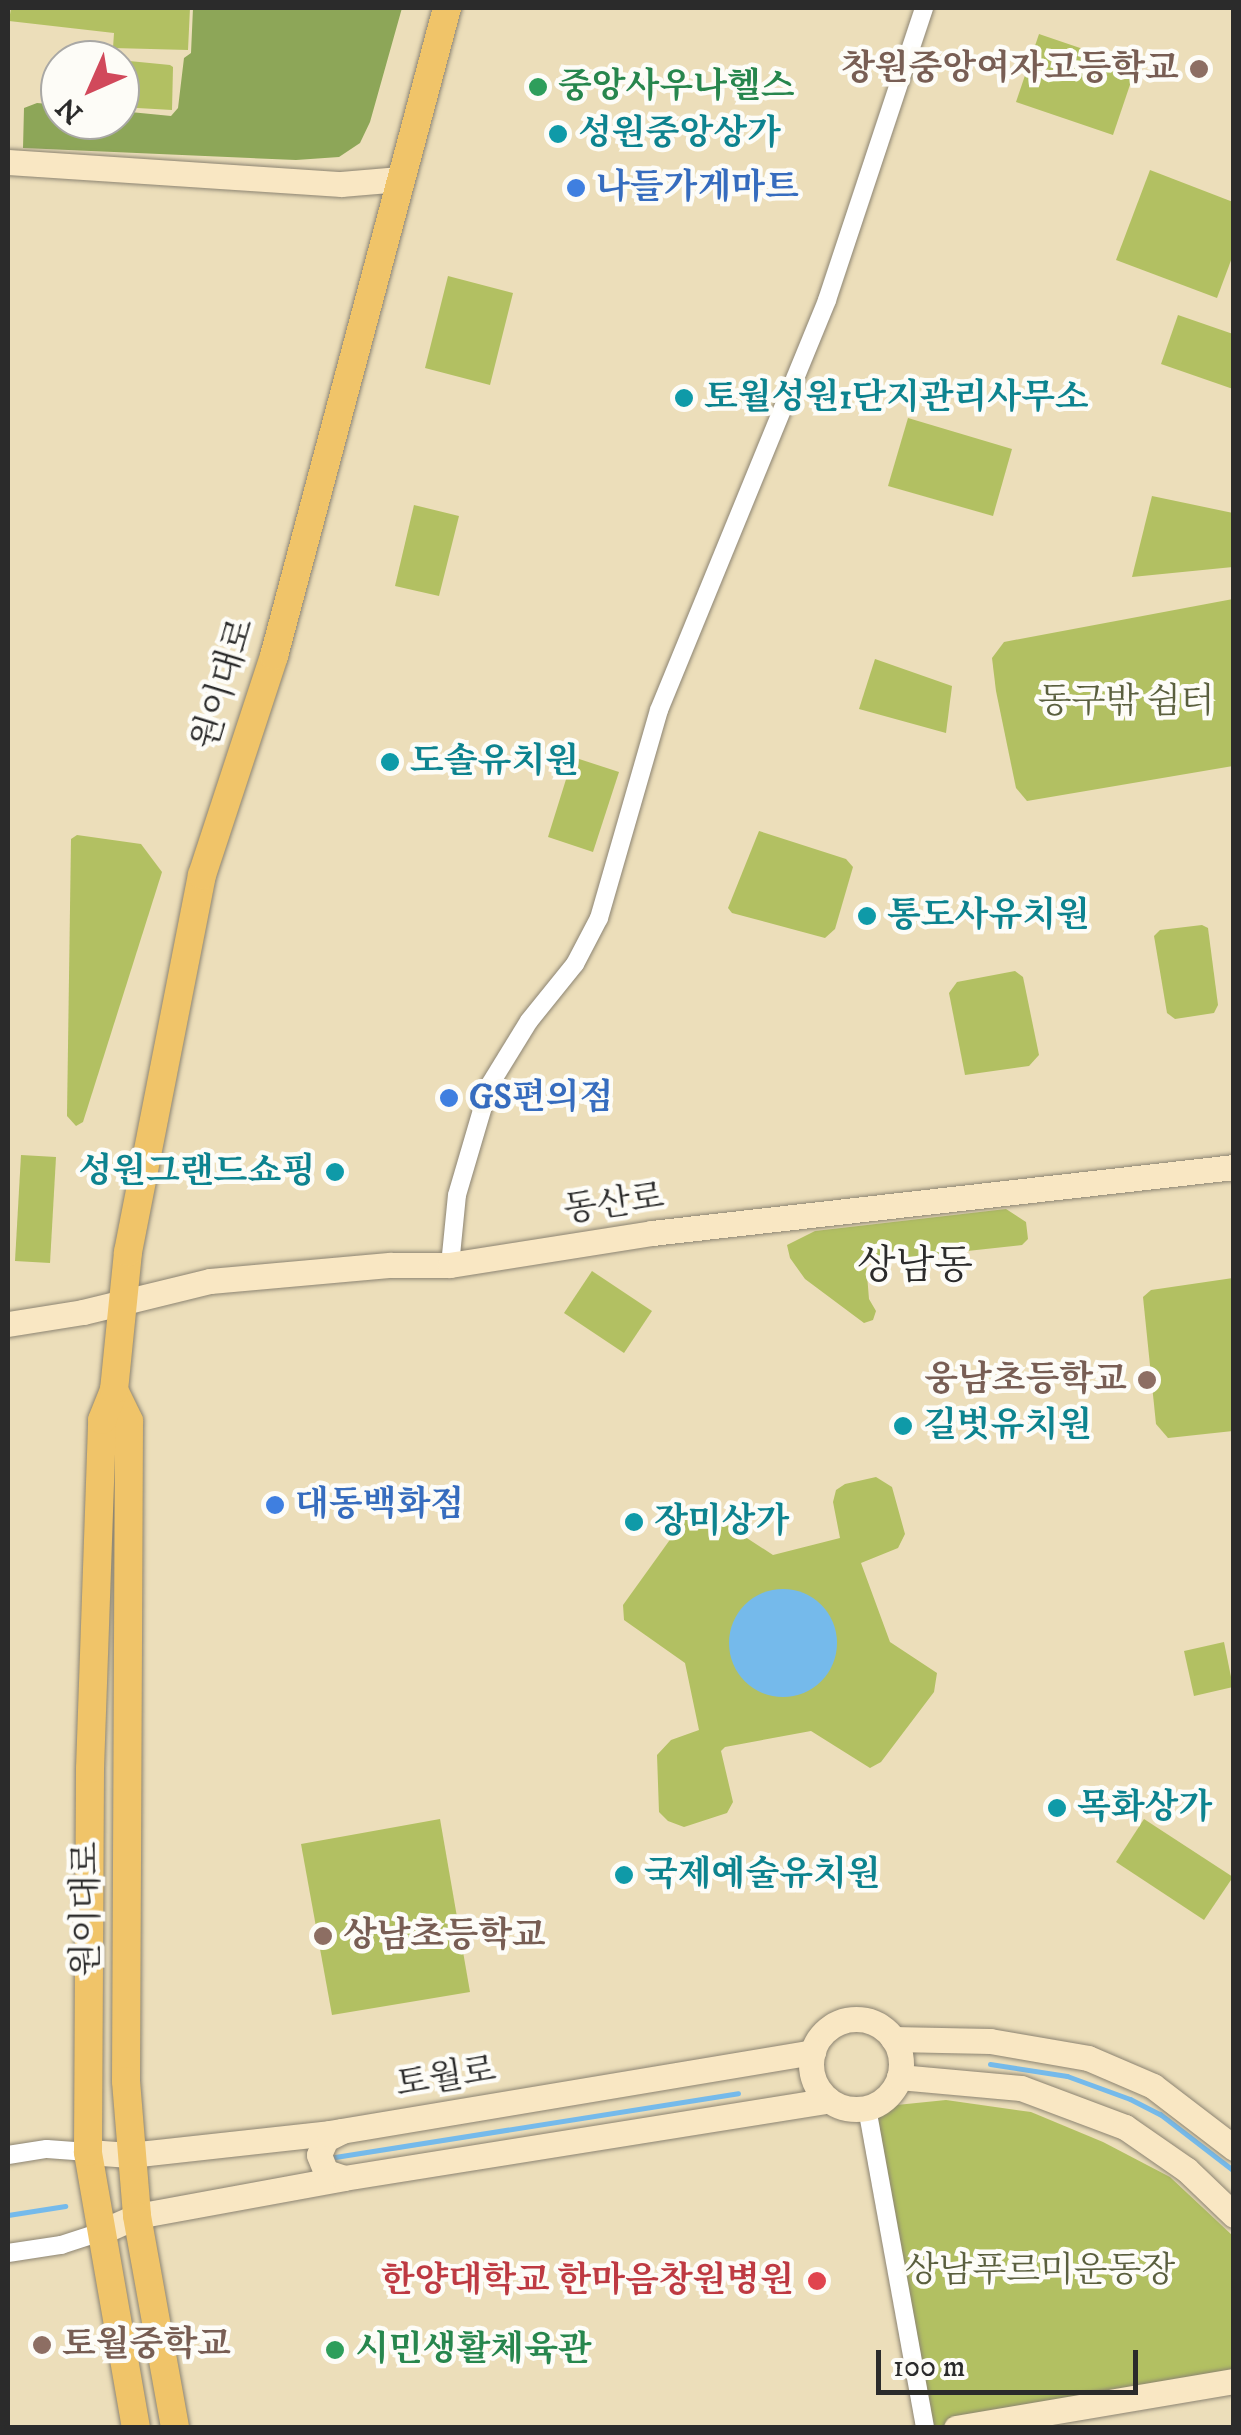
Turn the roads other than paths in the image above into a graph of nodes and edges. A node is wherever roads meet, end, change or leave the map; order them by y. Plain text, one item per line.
1 (447, 8) edge
2 (924, 8) edge
3 (8, 162) edge
4 (400, 179) junction
5 (1234, 1167) edge
6 (450, 1265) junction
7 (122, 1303) junction
8 (8, 1324) edge
9 (114, 1390) junction
10 (893, 2039) junction
11 (990, 2041) junction
12 (813, 2052) junction
13 (717, 2069) junction
14 (899, 2078) junction
15 (985, 2082) junction
16 (829, 2100) junction
17 (867, 2108) junction
18 (731, 2116) junction
19 (342, 2131) junction
20 (1234, 2148) edge
21 (88, 2152) junction
22 (130, 2155) junction
23 (8, 2156) edge
24 (344, 2178) junction
25 (1234, 2215) edge
26 (137, 2216) junction
27 (101, 2232) junction
28 (8, 2253) edge
29 (1234, 2381) edge
30 (136, 2428) edge
31 (175, 2428) edge
32 (925, 2428) edge
33 (956, 2428) edge

1 - 4 main road, 원이대로
2 - 6 street
3 - 4 street
4 - 7 main road, 원이대로
5 - 6 street, 동산로
6 - 7 street, 동산로
7 - 8 street, 동산로
7 - 9 main road, 원이대로
9 - 21 main road, 원이대로
9 - 22 main road, 원이대로
10 - 11 street
10 - 12 street
10 - 14 street
11 - 15 street
11 - 20 street
12 - 13 street, 토월로
12 - 16 street
13 - 18 street
13 - 19 street, 토월로
14 - 15 street
14 - 17 street
15 - 25 street
16 - 17 street
16 - 18 street
17 - 32 street
18 - 24 street
19 - 22 street, 토월로
19 - 24 street
21 - 22 street, 토월로
21 - 23 street
21 - 27 main road, 원이대로
22 - 26 main road, 원이대로
24 - 26 street
26 - 27 street
26 - 31 main road, 원이대로
27 - 28 street
27 - 30 main road, 원이대로
29 - 33 street

